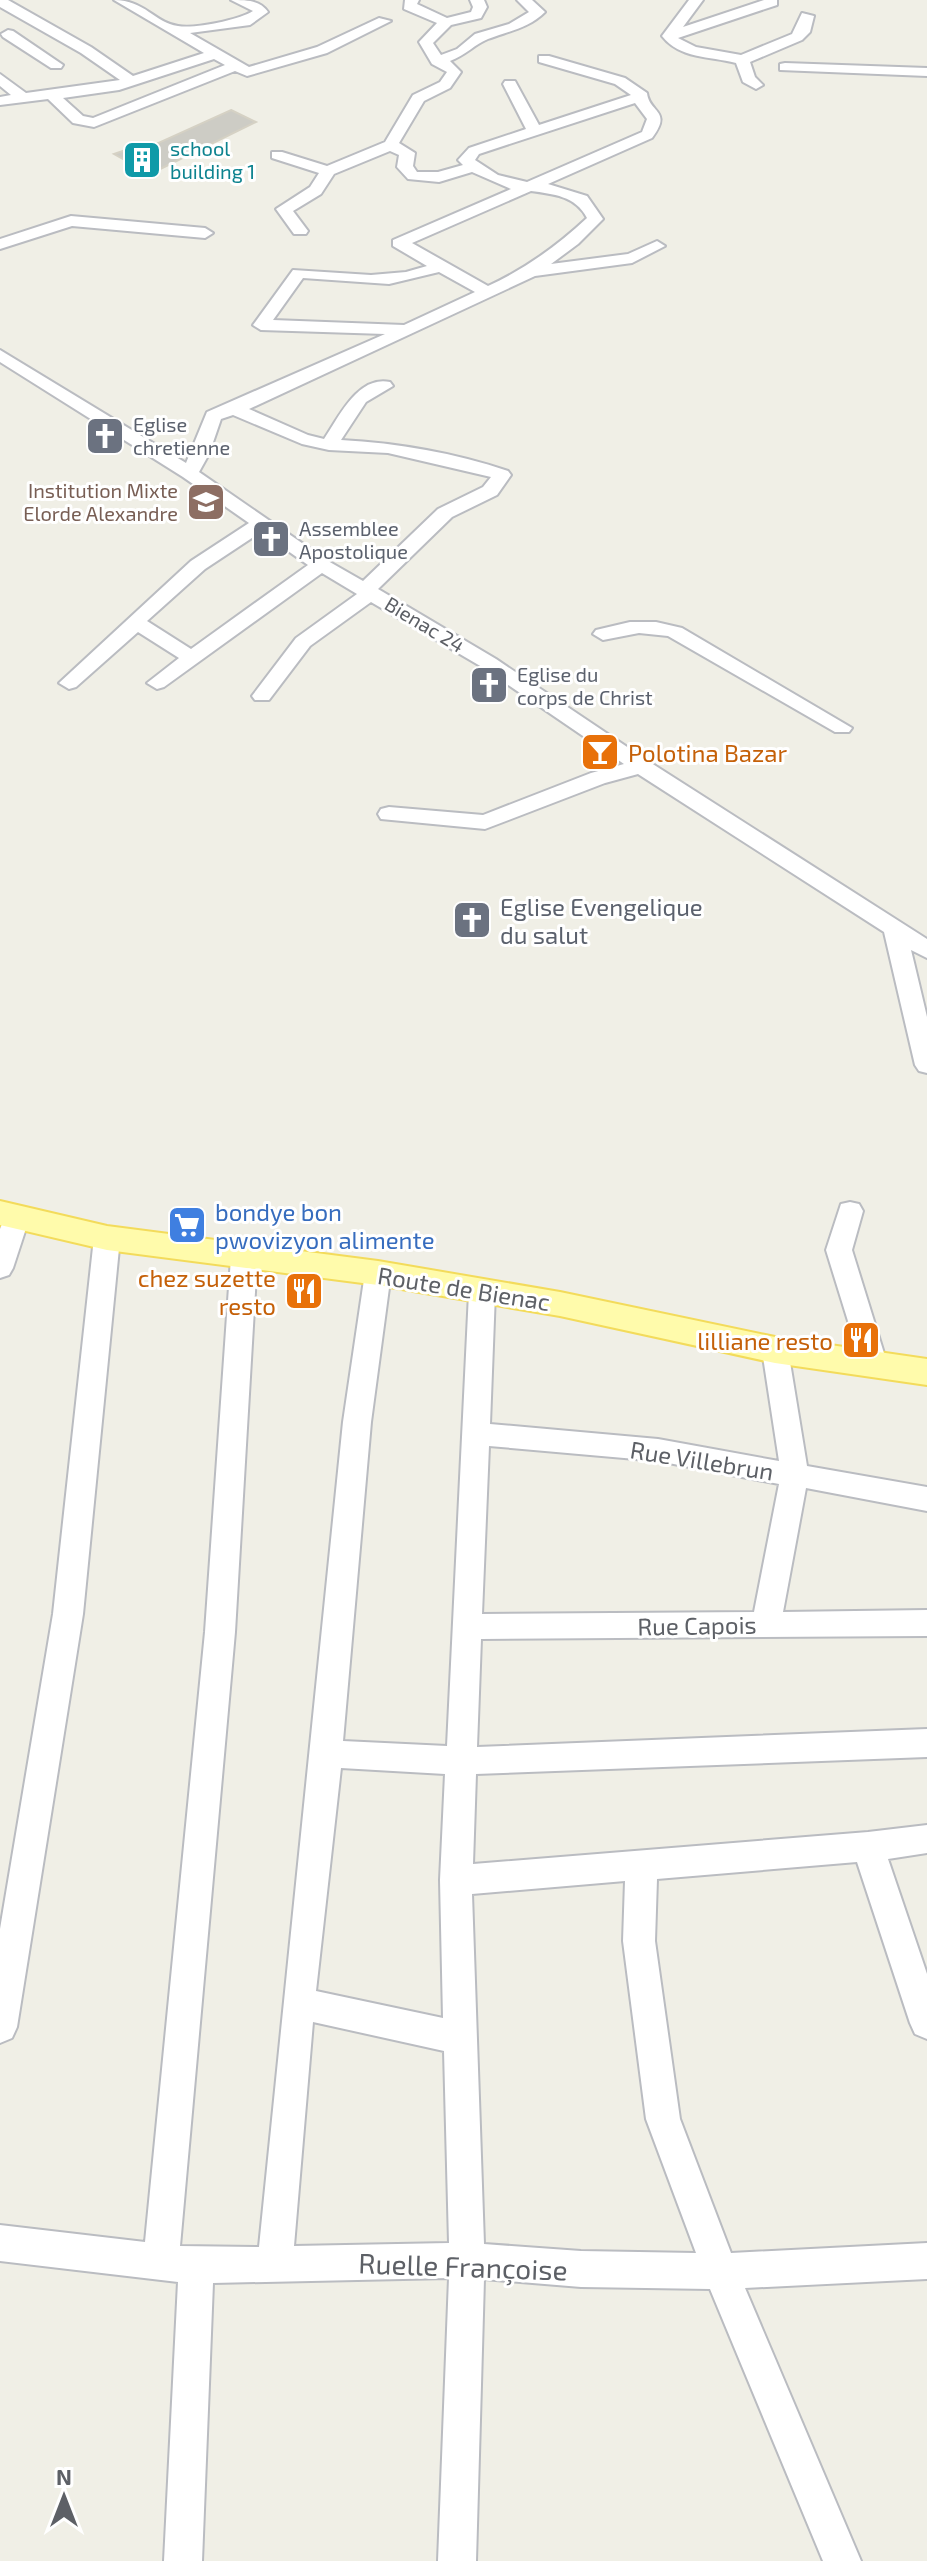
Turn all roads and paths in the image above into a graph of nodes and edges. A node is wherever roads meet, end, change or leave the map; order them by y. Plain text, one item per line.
1 (145, 0) edge
2 (238, 0) edge
3 (412, 0) edge
4 (477, 0) edge
5 (524, 0) edge
6 (696, 0) edge
7 (0, 1) edge
8 (772, 1) edge
9 (125, 3) edge
10 (807, 16) dead end
11 (36, 21) junction
12 (384, 21) dead end
13 (446, 22) junction
14 (175, 31) junction
15 (4, 36) edge
16 (669, 36) junction
17 (696, 50) junction
18 (216, 54) junction
19 (544, 59) dead end
20 (742, 60) junction
21 (437, 61) junction
22 (56, 65) dead end
23 (236, 66) junction
24 (785, 67) dead end
25 (927, 72) edge
26 (0, 78) edge
27 (131, 81) junction
28 (510, 84) dead end
29 (756, 85) dead end
30 (52, 95) junction
31 (637, 97) junction
32 (23, 98) junction
33 (0, 101) edge
34 (534, 130) junction
35 (391, 145) junction
36 (277, 155) dead end
37 (473, 167) junction
38 (328, 171) junction
39 (529, 185) junction
40 (300, 231) dead end
41 (205, 233) dead end
42 (0, 244) edge
43 (657, 246) dead end
44 (441, 266) junction
45 (530, 271) junction
46 (488, 293) junction
47 (406, 329) junction
48 (0, 356) edge
49 (384, 386) dead end
50 (234, 409) junction
51 (329, 445) junction
52 (189, 473) junction
53 (259, 525) junction
54 (321, 565) junction
55 (369, 591) junction
56 (137, 623) junction
57 (603, 634) dead end
58 (192, 658) junction
59 (69, 683) dead end
60 (157, 683) dead end
61 (262, 696) dead end
62 (842, 728) dead end
63 (641, 766) junction
64 (389, 814) dead end
65 (894, 929) junction
66 (927, 950) edge
67 (927, 1065) edge
68 (850, 1211) dead end
69 (8, 1214) edge
70 (107, 1238) junction
71 (244, 1258) junction
72 (0, 1268) edge
73 (378, 1273) junction
74 (482, 1293) junction
75 (775, 1350) junction
76 (874, 1363) junction
77 (927, 1372) edge
78 (476, 1434) junction
79 (795, 1475) junction
80 (927, 1499) edge
81 (927, 1623) edge
82 (766, 1624) junction
83 (467, 1626) junction
84 (927, 1743) edge
85 (327, 1754) junction
86 (461, 1761) junction
87 (927, 1839) edge
88 (868, 1847) junction
89 (642, 1865) junction
90 (456, 1880) junction
91 (298, 2003) junction
92 (927, 2023) edge
93 (0, 2027) edge
94 (461, 2038) junction
95 (0, 2243) edge
96 (467, 2260) junction
97 (927, 2261) edge
98 (179, 2264) junction
99 (275, 2264) junction
100 (720, 2271) junction
101 (183, 2561) edge
102 (457, 2561) edge
103 (842, 2561) edge

1 - 9 street
2 - 14 street
3 - 13 street
4 - 13 street
5 - 21 street
6 - 16 street
7 - 11 street
8 - 16 street
8 - 17 street
9 - 14 street
10 - 20 street
11 - 15 street
11 - 27 street
12 - 23 street
13 - 21 street
14 - 18 street
15 - 22 street
16 - 17 street
17 - 20 street
18 - 23 street
18 - 27 street
19 - 31 street
20 - 29 street
21 - 35 street
23 - 30 street
24 - 25 street
26 - 32 street
27 - 30 street
28 - 34 street
30 - 32 street
31 - 34 street
31 - 39 street
32 - 33 street
34 - 37 street
35 - 37 street
35 - 38 street
36 - 38 street
37 - 39 street
38 - 40 street
39 - 44 street
39 - 45 street
41 - 42 street
43 - 45 street
44 - 46 street
44 - 47 street
45 - 46 street
46 - 47 street
47 - 50 street
48 - 52 street, Bienac 24
49 - 51 street
50 - 51 street
50 - 52 street
51 - 55 street
52 - 53 street, Bienac 24
53 - 54 street, Bienac 24
53 - 56 street
54 - 55 street, Bienac 24
54 - 58 street
55 - 61 street
55 - 63 street, Bienac 24
56 - 58 street
56 - 59 street
57 - 62 street
58 - 60 street
63 - 64 street
63 - 65 street, Bienac 24
65 - 66 street, Bienac 24
65 - 67 street
68 - 76 street
69 - 70 main road, Route de Bienac
69 - 72 street
70 - 71 main road, Route de Bienac
70 - 93 street
71 - 73 main road, Route de Bienac
71 - 98 street
73 - 74 main road, Route de Bienac
73 - 85 street
74 - 75 main road, Route de Bienac
74 - 78 street
75 - 76 main road, Route de Bienac
75 - 79 street
76 - 77 main road, Route de Bienac
78 - 79 street, Rue Villebrun
78 - 83 street
79 - 80 street, Rue Villebrun
79 - 82 street
81 - 82 street, Rue Capois
82 - 83 street, Rue Capois
83 - 86 street
84 - 86 street
85 - 86 street
85 - 91 street
86 - 90 street
87 - 88 street
88 - 89 street
88 - 92 street
89 - 90 street
89 - 100 street
90 - 94 street
91 - 94 street
91 - 99 street
94 - 96 street
95 - 98 street, Ruelle Françoise
96 - 99 street, Ruelle Françoise
96 - 100 street, Ruelle Françoise
96 - 102 street
97 - 100 street, Ruelle Françoise
98 - 99 street, Ruelle Françoise
98 - 101 street
100 - 103 street

